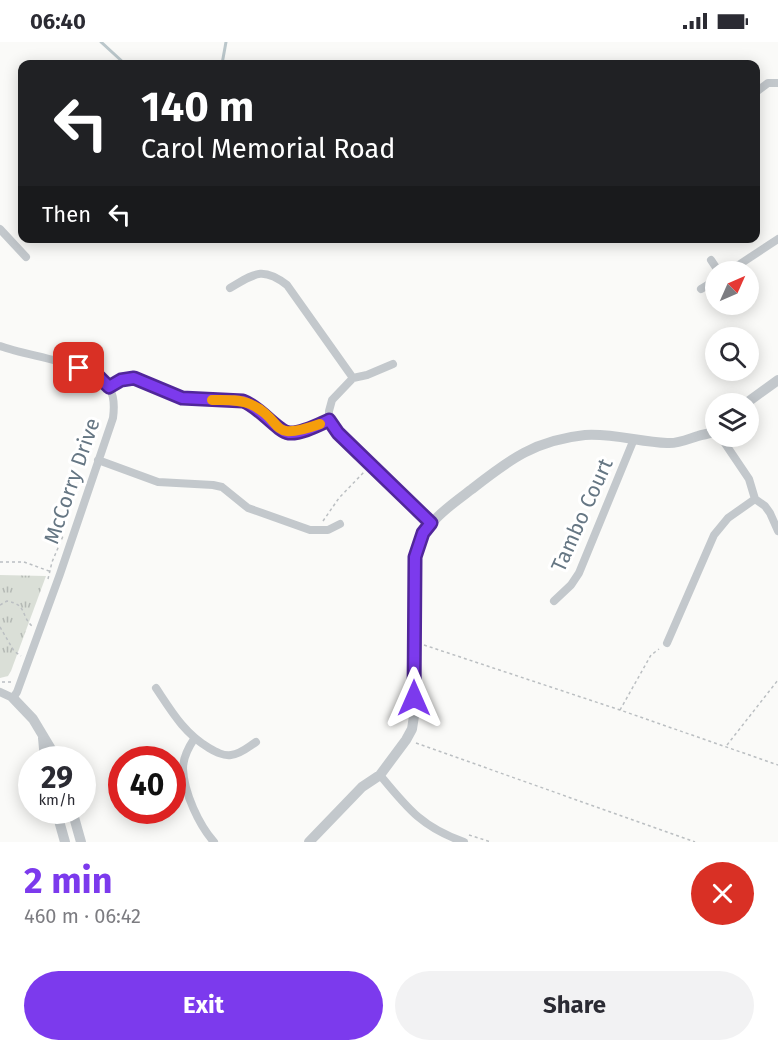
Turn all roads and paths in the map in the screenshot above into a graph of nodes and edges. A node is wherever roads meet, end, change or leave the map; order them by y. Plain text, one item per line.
1 (778, 83) edge
2 (760, 89) edge
3 (0, 229) edge
4 (778, 239) edge
5 (26, 257) dead end
6 (745, 261) edge
7 (705, 287) edge
8 (230, 288) dead end
9 (701, 289) dead end
10 (0, 346) edge
11 (393, 364) dead end
12 (353, 378) junction
13 (778, 380) edge
14 (109, 387) junction
15 (759, 394) edge
16 (329, 420) junction
17 (705, 435) edge
18 (634, 439) junction
19 (727, 447) edge
20 (98, 460) junction
21 (371, 465) junction
22 (755, 499) junction
23 (431, 523) junction
24 (340, 524) dead end
25 (322, 531) junction
26 (778, 531) edge
27 (65, 533) dead end
28 (0, 562) edge
29 (50, 571) junction
30 (48, 580) dead end
31 (554, 601) dead end
32 (0, 605) edge
33 (32, 626) dead end
34 (0, 627) edge
35 (414, 642) junction
36 (667, 643) joint
37 (22, 657) dead end
38 (778, 680) edge
39 (14, 681) dead end
40 (0, 687) edge
41 (156, 688) dead end
42 (0, 692) edge
43 (13, 698) junction
44 (620, 710) junction
45 (42, 735) junction
46 (194, 739) junction
47 (406, 740) junction
48 (256, 742) dead end
49 (43, 746) edge
50 (49, 746) edge
51 (725, 747) junction
52 (778, 765) edge
53 (380, 776) junction
54 (60, 824) edge
55 (76, 824) edge
56 (466, 838) edge
57 (449, 839) edge
58 (65, 842) edge
59 (81, 842) edge
60 (214, 842) edge
61 (309, 842) edge
62 (491, 842) edge
63 (693, 842) edge

1 - 2 street
3 - 5 street
4 - 6 street
7 - 9 street
8 - 12 street
10 - 14 street
11 - 12 street
12 - 16 street
13 - 15 street
14 - 16 street
14 - 20 street, McCorry Drive
16 - 21 street
17 - 18 street
18 - 23 street
18 - 31 street, Tambo Court
19 - 22 street
20 - 25 street
20 - 43 street, McCorry Drive
21 - 23 street
21 - 25 path
22 - 26 street
22 - 36 street
23 - 35 street
24 - 25 street
27 - 29 path
28 - 29 path
29 - 30 path
32 - 33 path
34 - 37 path
35 - 44 path
35 - 47 street
36 - 44 path
38 - 51 path
39 - 40 path
41 - 46 street
42 - 43 street
43 - 45 street
44 - 51 path
45 - 49 street
45 - 50 street
46 - 48 street
46 - 60 street
47 - 53 street
47 - 63 path
51 - 52 path
53 - 57 street
53 - 61 street
54 - 58 street
55 - 59 street
56 - 57 street
56 - 62 path

